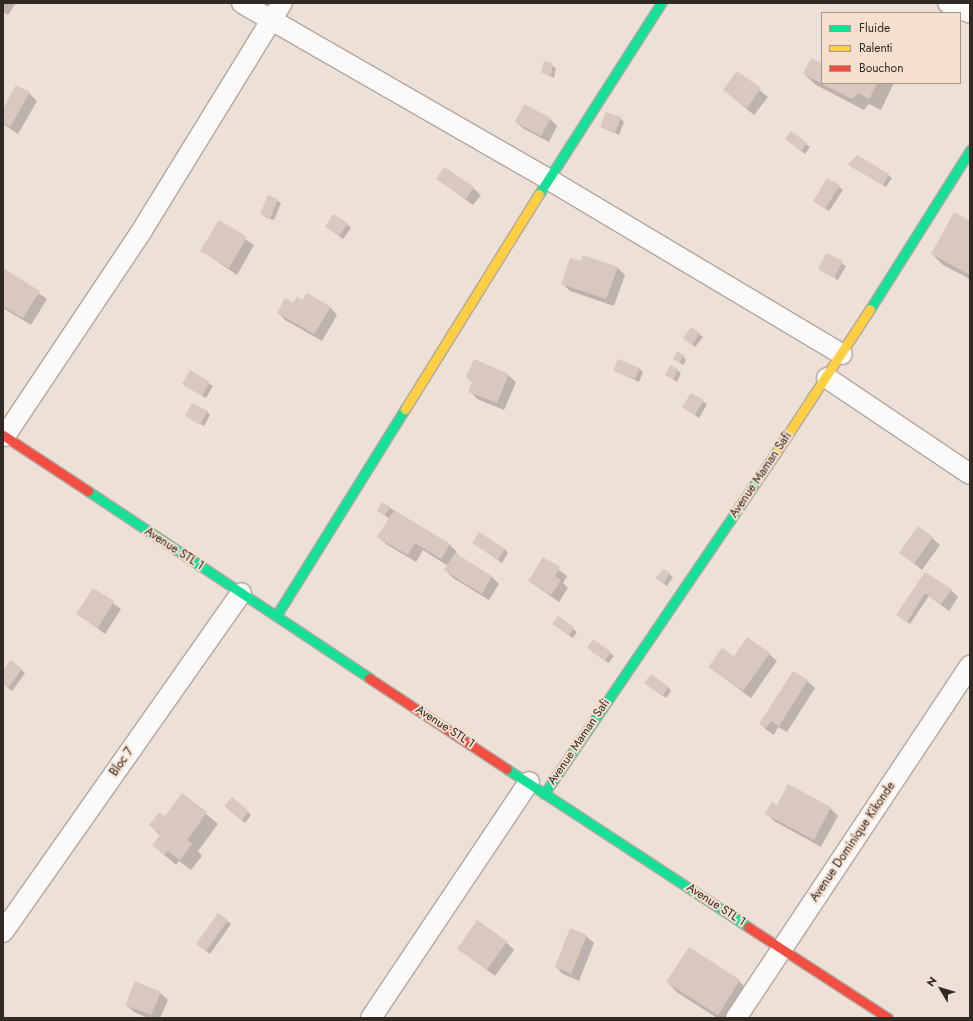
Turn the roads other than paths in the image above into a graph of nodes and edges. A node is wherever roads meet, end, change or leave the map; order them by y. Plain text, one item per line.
1 (242, 3) edge
2 (282, 3) edge
3 (661, 3) edge
4 (948, 3) edge
5 (970, 14) edge
6 (271, 21) junction
7 (970, 150) edge
8 (548, 179) junction
9 (842, 354) junction
10 (827, 378) junction
11 (4, 436) edge
12 (970, 474) edge
13 (241, 593) junction
14 (276, 616) junction
15 (970, 666) edge
16 (536, 788) junction
17 (3, 932) edge
18 (782, 948) junction
19 (370, 1018) edge
20 (736, 1018) edge
21 (888, 1018) edge

1 - 6 street
2 - 6 street
3 - 8 street
4 - 5 street
6 - 8 street
6 - 11 street
7 - 9 street, Avenue Maman Safi
8 - 9 street
8 - 14 street
9 - 10 street, Avenue Maman Safi
10 - 12 street
10 - 16 street, Avenue Maman Safi
11 - 13 street, Avenue STL 1
13 - 14 street, Avenue STL 1
13 - 17 street, Bloc 7
14 - 16 street, Avenue STL 1
15 - 18 street, Avenue Dominique Kikonde
16 - 18 street, Avenue STL 1
16 - 19 street, Avenue Maman Safi
18 - 20 street, Avenue Dominique Kikonde
18 - 21 street, Avenue STL 1

